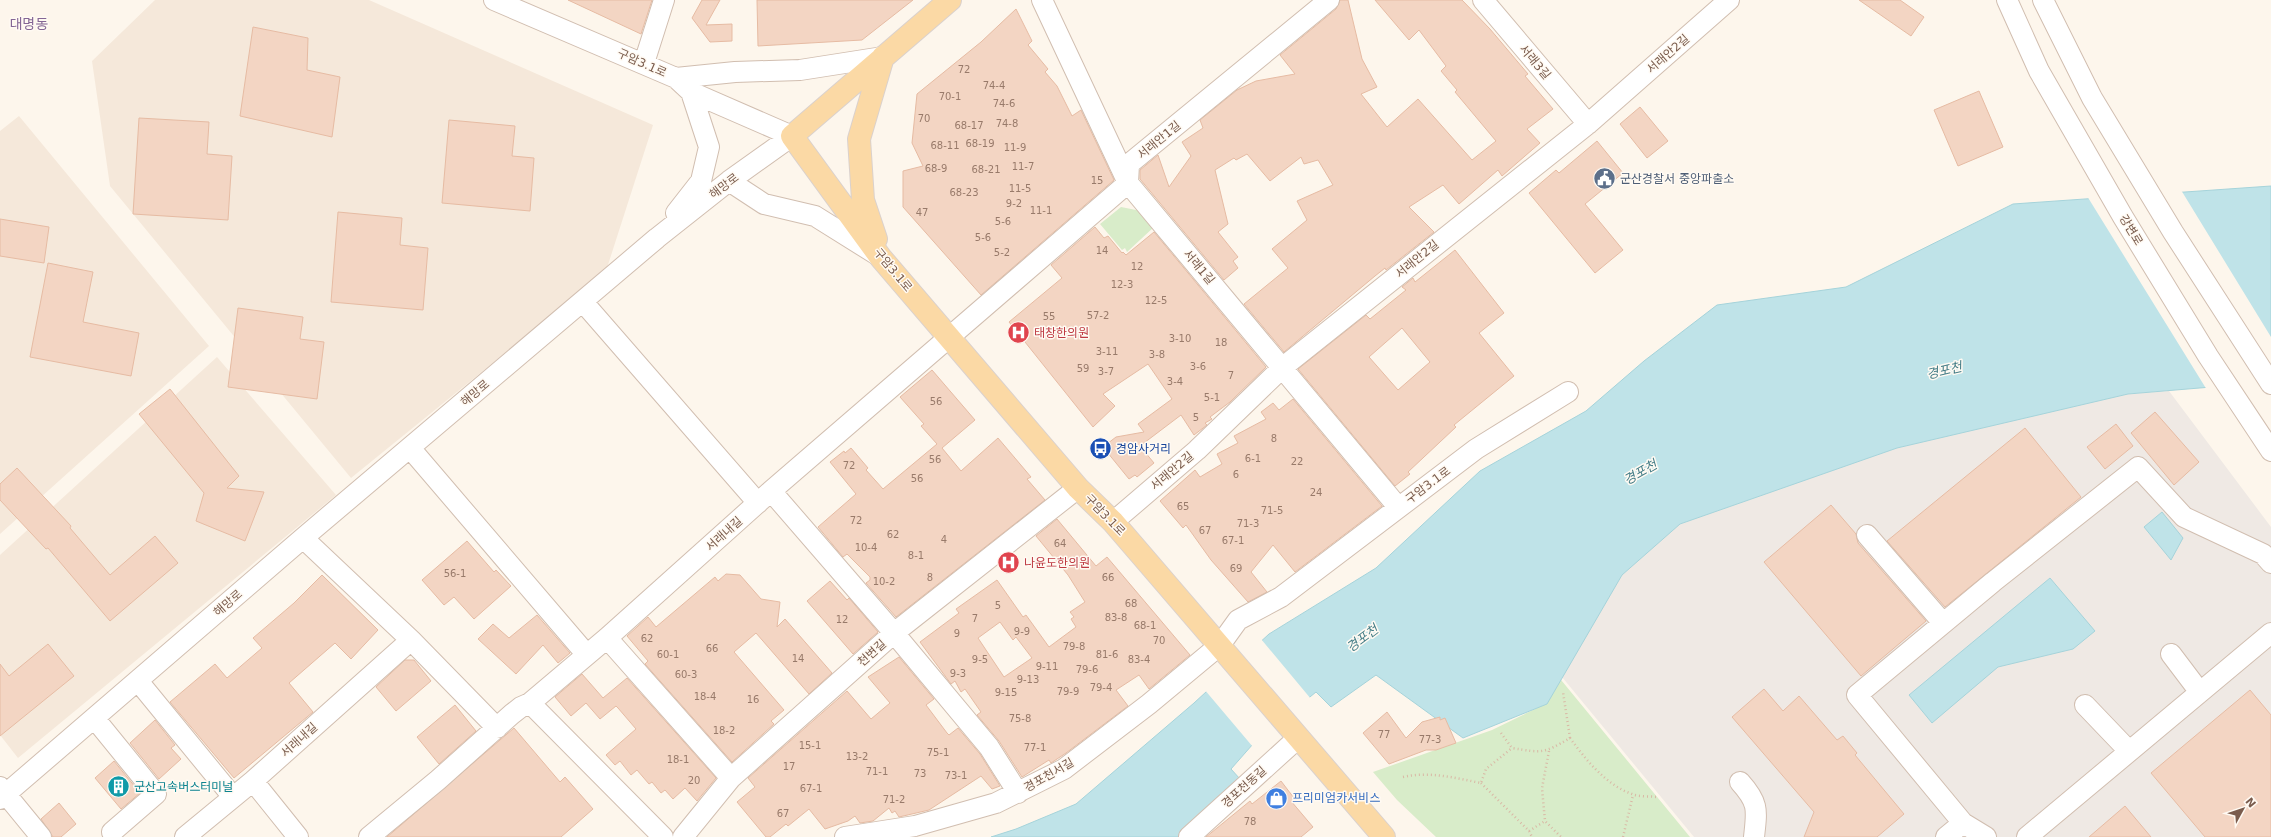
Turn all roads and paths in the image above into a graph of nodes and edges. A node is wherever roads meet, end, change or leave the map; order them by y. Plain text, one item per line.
1 (494, 0) edge
2 (950, 0) edge
3 (1042, 0) edge
4 (1330, 0) edge
5 (1483, 0) edge
6 (2007, 0) edge
7 (2043, 0) edge
8 (663, 1) edge
9 (1728, 2) edge
10 (883, 57) junction
11 (644, 63) junction
12 (676, 78) junction
13 (691, 92) junction
14 (1588, 124) junction
15 (792, 136) junction
16 (729, 181) junction
17 (1128, 183) junction
18 (657, 238) junction
19 (881, 258) junction
20 (583, 302) junction
21 (950, 337) junction
22 (1283, 367) junction
23 (2271, 384) edge
24 (1568, 392) dead end
25 (410, 448) junction
26 (2271, 451) edge
27 (1078, 488) junction
28 (765, 497) junction
29 (1398, 507) junction
30 (1113, 522) junction
31 (1867, 535) dead end
32 (304, 538) junction
33 (2271, 563) edge
34 (1943, 623) junction
35 (894, 633) junction
36 (2271, 633) edge
37 (607, 638) junction
38 (411, 640) junction
39 (1223, 649) junction
40 (2171, 654) dead end
41 (587, 655) junction
42 (138, 681) junction
43 (2199, 691) junction
44 (1563, 692) dead end
45 (530, 704) junction
46 (2085, 705) dead end
47 (95, 719) junction
48 (497, 728) junction
49 (1293, 731) junction
50 (1501, 733) dead end
51 (1570, 738) junction
52 (1512, 748) junction
53 (1548, 751) junction
54 (2129, 751) junction
55 (1403, 777) dead end
56 (731, 778) junction
57 (253, 781) junction
58 (1740, 782) dead end
59 (1481, 783) junction
60 (1018, 793) junction
61 (2, 794) edge
62 (1633, 795) junction
63 (232, 797) junction
64 (1657, 797) dead end
65 (1545, 820) junction
66 (1963, 823) junction
67 (1529, 831) junction
68 (112, 832) dead end
69 (372, 836) edge
70 (41, 837) edge
71 (185, 837) edge
72 (298, 837) edge
73 (663, 837) edge
74 (683, 837) edge
75 (845, 837) edge
76 (1189, 837) edge
77 (1384, 837) edge
78 (1532, 837) edge
79 (1561, 837) edge
80 (1623, 837) edge
81 (1754, 837) edge
82 (1946, 837) edge
83 (1986, 837) edge
84 (2027, 837) edge

1 - 11 street, 구암3.1로
2 - 10 main road, 해망로
3 - 17 street, 서래1길
4 - 17 street, 서래안1길
5 - 14 street, 서래3길
6 - 26 street, 강변로
7 - 23 street
8 - 11 street
9 - 14 street, 서래안2길
10 - 12 street
10 - 15 main road, 해망로
10 - 19 main road
11 - 12 street, 구암3.1로
12 - 13 street, 구암3.1로
13 - 15 street, 구암3.1로
13 - 18 street
14 - 22 street, 서래안2길
15 - 16 street, 해망로
15 - 19 main road, 구암3.1로
16 - 18 street, 해망로
16 - 19 street
17 - 21 street
17 - 22 street, 서래1길
18 - 20 street, 해망로
19 - 21 main road, 구암3.1로
20 - 25 street, 해망로
20 - 28 street
21 - 27 main road, 구암3.1로
21 - 28 street, 서래내길
22 - 29 street, 서래1길
22 - 30 street, 서래안2길
24 - 29 street, 구암3.1로
25 - 32 street, 해망로
25 - 41 street
27 - 30 main road, 구암3.1로
27 - 35 street, 천변길
28 - 35 street
28 - 37 street, 서래내길
29 - 39 street, 구암3.1로
30 - 39 main road, 구암3.1로
31 - 34 street
32 - 38 street
32 - 42 street, 해망로
33 - 34 street
34 - 66 street
35 - 56 street, 천변길
35 - 60 street
36 - 43 street
37 - 41 street, 서래내길
37 - 56 street
38 - 48 street
38 - 57 street, 서래내길
39 - 49 main road
39 - 60 street, 경포천서길
40 - 43 street
41 - 45 street, 서래내길
42 - 47 street, 해망로
42 - 63 street
43 - 54 street
44 - 51 path
45 - 48 street, 서래내길
45 - 73 street
46 - 54 street
47 - 61 street, 해망로
47 - 68 street
48 - 69 street, 서래내길
49 - 76 street, 경포천동길
49 - 77 main road
50 - 52 path
51 - 53 path
51 - 62 path
52 - 53 path
52 - 59 path
53 - 65 path
54 - 84 street
55 - 59 path
56 - 74 street, 천변길
57 - 63 street, 서래내길
57 - 72 street
58 - 81 street
59 - 67 path
60 - 75 street, 경포천서길
61 - 70 street
62 - 64 path
62 - 80 path
63 - 71 street, 서래내길
65 - 67 path
65 - 79 path
66 - 82 street
66 - 83 street
67 - 78 path

